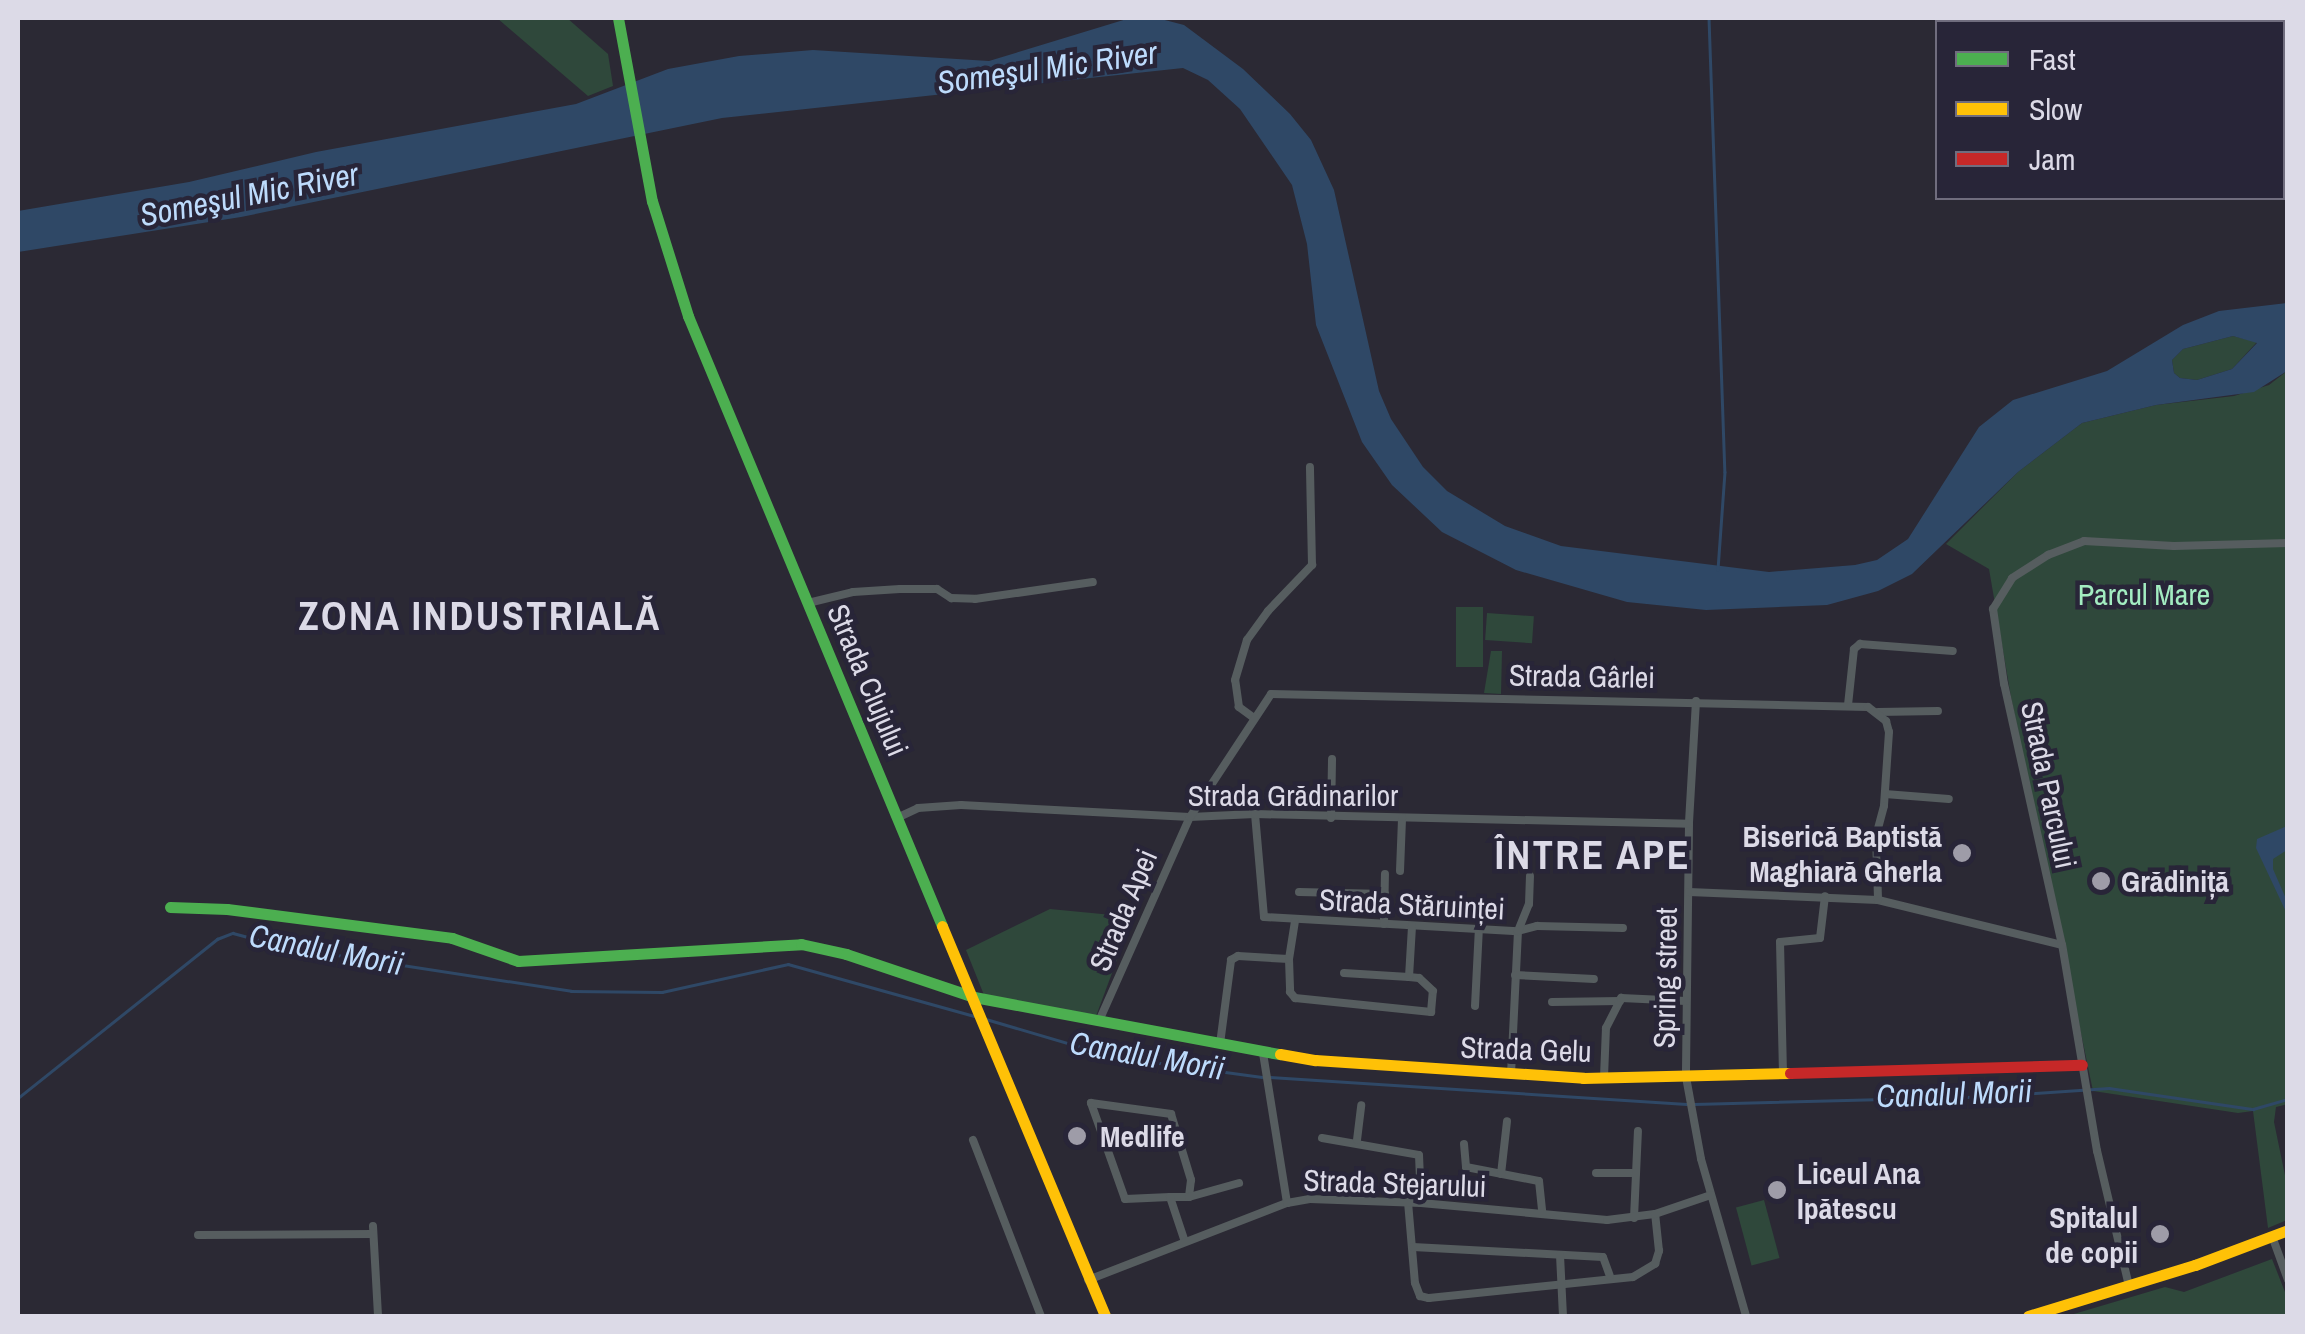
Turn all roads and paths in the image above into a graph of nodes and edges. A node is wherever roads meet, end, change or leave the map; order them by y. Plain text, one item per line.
1 (608, 18) edge
2 (618, 18) edge
3 (621, 51) junction
4 (1310, 468) dead end
5 (2288, 543) edge
6 (1092, 582) dead end
7 (808, 603) junction
8 (1953, 651) dead end
9 (1272, 694) joint
10 (1696, 701) junction
11 (1848, 705) junction
12 (1938, 711) dead end
13 (1878, 712) junction
14 (1254, 718) junction
15 (1332, 760) dead end
16 (1885, 794) junction
17 (1949, 799) dead end
18 (1256, 814) junction
19 (1190, 817) junction
20 (899, 818) junction
21 (1332, 818) junction
22 (1402, 818) junction
23 (1689, 824) junction
24 (1400, 872) dead end
25 (1385, 874) dead end
26 (1530, 876) dead end
27 (1299, 892) dead end
28 (1689, 892) junction
29 (1384, 894) junction
30 (1825, 896) junction
31 (1878, 900) junction
32 (170, 907) dead end
33 (1295, 921) junction
34 (1384, 924) junction
35 (1412, 926) junction
36 (1479, 928) junction
37 (1623, 928) dead end
38 (1518, 931) junction
39 (2062, 945) junction
40 (1289, 959) junction
41 (1344, 973) dead end
42 (1516, 975) junction
43 (1409, 977) junction
44 (1594, 980) dead end
45 (1620, 1000) junction
46 (1686, 1001) junction
47 (1552, 1002) dead end
48 (977, 1003) junction
49 (1475, 1006) dead end
50 (1099, 1021) junction
51 (1220, 1044) junction
52 (1263, 1053) junction
53 (2083, 1070) junction
54 (1783, 1074) junction
55 (1511, 1075) junction
56 (1604, 1077) junction
57 (1686, 1077) junction
58 (1360, 1105) dead end
59 (1506, 1121) dead end
60 (1638, 1131) dead end
61 (1322, 1138) dead end
62 (974, 1140) dead end
63 (1357, 1140) junction
64 (1464, 1144) dead end
65 (1596, 1172) dead end
66 (1636, 1173) junction
67 (1501, 1174) junction
68 (1239, 1183) dead end
69 (1711, 1195) junction
70 (1170, 1197) junction
71 (1189, 1197) junction
72 (1287, 1202) junction
73 (1408, 1202) junction
74 (1421, 1202) junction
75 (1542, 1212) junction
76 (1656, 1214) junction
77 (1634, 1218) junction
78 (2288, 1230) edge
79 (198, 1236) dead end
80 (2272, 1236) junction
81 (1186, 1242) junction
82 (1413, 1247) junction
83 (1560, 1255) junction
84 (1610, 1276) junction
85 (1088, 1280) junction
86 (2288, 1280) edge
87 (2129, 1286) junction
88 (1560, 1287) junction
89 (378, 1316) edge
90 (1041, 1316) edge
91 (1105, 1316) edge
92 (1563, 1316) edge
93 (1746, 1316) edge
94 (2033, 1316) edge

1 - 3 street, Strada Clujului
2 - 3 street, Strada Clujului
3 - 7 street, Strada Clujului
4 - 14 street
5 - 39 street, Strada Parcului
6 - 7 street
7 - 20 street, Strada Clujului
8 - 11 street
9 - 10 street, Strada Gârlei
9 - 14 street, Strada Apei
10 - 11 street, Strada Gârlei
10 - 23 street, Spring street
11 - 13 street, Strada Gârlei
12 - 13 street, Strada Gârlei
13 - 16 street
14 - 19 street, Strada Apei
15 - 21 street
16 - 17 street
16 - 31 street
18 - 19 street, Strada Grădinarilor
18 - 21 street, Strada Grădinarilor
18 - 33 street, Strada Stăruinței
19 - 20 street, Strada Grădinarilor
19 - 50 street, Strada Apei
20 - 48 street, Strada Clujului
21 - 22 street, Strada Grădinarilor
22 - 23 street, Strada Grădinarilor
22 - 24 street
23 - 28 street, Spring street
25 - 29 street
26 - 38 street
27 - 29 street
28 - 30 street
28 - 46 street, Spring street
29 - 34 street
30 - 31 street
30 - 54 street
31 - 39 street
32 - 48 street, Strada Gelu
33 - 34 street, Strada Stăruinței
33 - 40 street
34 - 35 street, Strada Stăruinței
35 - 36 street, Strada Stăruinței
35 - 43 street
36 - 38 street, Strada Stăruinței
36 - 49 street
37 - 38 street
38 - 42 street, Strada Stăruinței
39 - 53 street, Strada Parcului
40 - 43 street
40 - 51 street
41 - 43 street
42 - 44 street
42 - 55 street, Strada Stăruinței
45 - 46 street
45 - 47 street
45 - 56 street
46 - 57 street, Spring street
48 - 50 street, Strada Gelu
48 - 85 street, Strada Clujului
50 - 51 street, Strada Gelu
51 - 52 street, Strada Gelu
52 - 55 street, Strada Gelu
52 - 72 street
53 - 54 street, Strada Gelu
53 - 87 street, Strada Parcului
54 - 57 street, Strada Gelu
55 - 56 street, Strada Gelu
56 - 57 street, Strada Gelu
57 - 69 street, Spring street
58 - 63 street
59 - 67 street
60 - 66 street
61 - 63 street
62 - 90 street
63 - 74 street
64 - 67 street
65 - 66 street
66 - 77 street
67 - 75 street
68 - 71 street
69 - 76 street, Strada Stejarului
69 - 93 street, Spring street
70 - 71 street
70 - 71 street
70 - 81 street
72 - 73 street, Strada Stejarului
72 - 81 street, Strada Stejarului
73 - 74 street, Strada Stejarului
73 - 82 street
74 - 75 street, Strada Stejarului
75 - 77 street, Strada Stejarului
76 - 77 street, Strada Stejarului
76 - 84 street
78 - 80 street
79 - 89 street
80 - 86 street
80 - 87 street
81 - 85 street, Strada Stejarului
82 - 83 street
82 - 88 street
83 - 84 street
83 - 88 street
84 - 88 street
85 - 91 street, Strada Clujului
87 - 94 street
88 - 92 street

